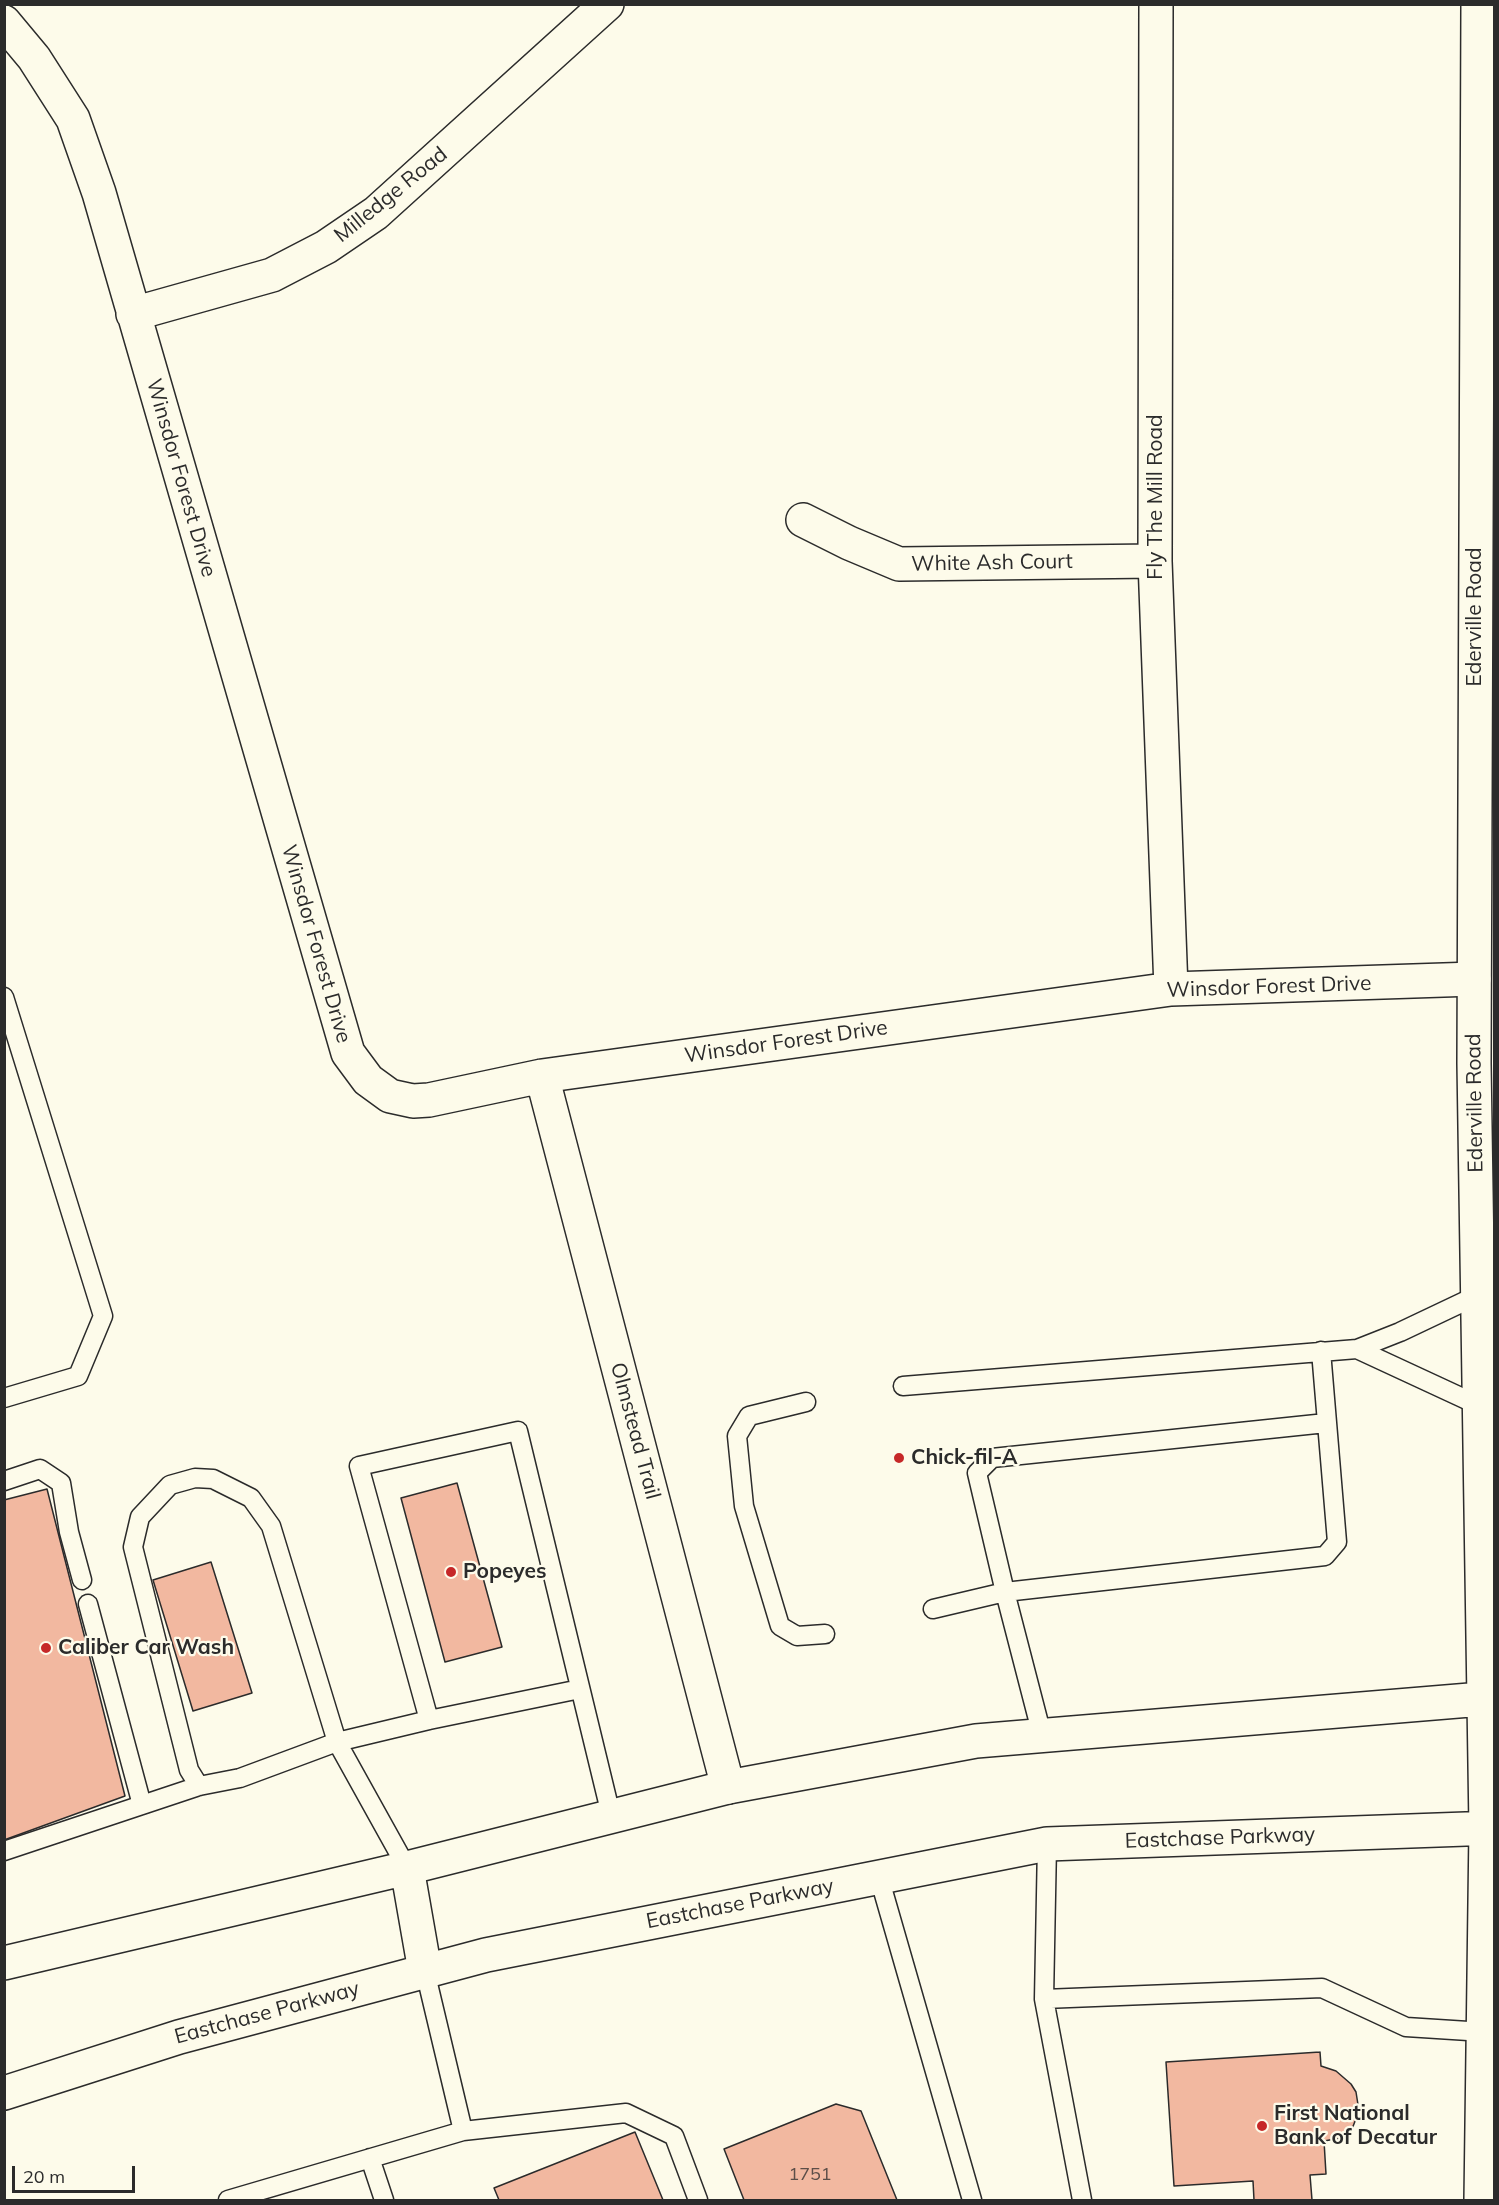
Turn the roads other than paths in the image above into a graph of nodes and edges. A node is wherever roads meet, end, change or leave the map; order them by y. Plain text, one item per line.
1 (607, 4) edge
2 (1156, 4) edge
3 (1478, 4) edge
4 (4, 22) edge
5 (133, 314) junction
6 (1485, 339) edge
7 (803, 520) dead end
8 (1485, 542) edge
9 (1155, 561) junction
10 (1474, 979) junction
11 (1171, 989) junction
12 (4, 997) edge
13 (1484, 1049) edge
14 (542, 1076) junction
15 (1478, 1295) junction
16 (1486, 1331) edge
17 (1357, 1349) junction
18 (1321, 1351) junction
19 (903, 1386) dead end
20 (4, 1398) edge
21 (806, 1402) dead end
22 (1480, 1406) junction
23 (1326, 1423) junction
24 (4, 1480) edge
25 (82, 1580) dead end
26 (1005, 1593) junction
27 (88, 1604) dead end
28 (933, 1609) dead end
29 (825, 1634) dead end
30 (580, 1689) junction
31 (1490, 1698) edge
32 (429, 1720) junction
33 (1042, 1735) junction
34 (337, 1742) junction
35 (199, 1786) junction
36 (728, 1787) junction
37 (142, 1805) junction
38 (611, 1815) junction
39 (1490, 1828) edge
40 (1047, 1844) junction
41 (4, 1851) edge
42 (407, 1868) junction
43 (879, 1877) junction
44 (4, 1963) edge
45 (425, 1971) junction
46 (1044, 1999) junction
47 (1484, 2032) junction
48 (4, 2092) edge
49 (463, 2131) junction
50 (370, 2158) junction
51 (229, 2200) edge
52 (384, 2200) edge
53 (698, 2200) edge
54 (972, 2200) edge
55 (1082, 2200) edge
56 (1481, 2200) edge

1 - 5 street, Milledge Road
2 - 9 street, Fly The Mill Road
3 - 6 street, Ederville Road
4 - 5 street, Winsdor Forest Drive
5 - 14 street, Winsdor Forest Drive
6 - 8 street, Ederville Road
7 - 9 street, White Ash Court
8 - 10 street, Ederville Road
9 - 11 street, Fly The Mill Road
10 - 11 street, Winsdor Forest Drive
10 - 13 street, Ederville Road
11 - 14 street, Winsdor Forest Drive
12 - 20 lane
13 - 15 street, Ederville Road
14 - 36 street, Olmstead Trail
15 - 16 street, Ederville Road
15 - 17 lane
16 - 22 street, Ederville Road
17 - 18 lane
17 - 22 lane
18 - 19 lane
18 - 23 lane
21 - 29 lane
22 - 31 street, Ederville Road
23 - 26 lane
23 - 26 lane
24 - 25 lane
26 - 28 lane
26 - 33 lane
27 - 37 lane
30 - 32 lane
30 - 32 lane
30 - 38 lane
31 - 33 street
31 - 39 street, Ederville Road
32 - 34 lane
33 - 36 street
34 - 35 lane
34 - 35 lane
34 - 42 lane
35 - 37 lane
36 - 38 street
37 - 41 lane
38 - 42 street
39 - 40 street, Eastchase Parkway
39 - 47 street, Ederville Road
40 - 43 street, Eastchase Parkway
40 - 46 lane
42 - 44 street
42 - 45 street
43 - 45 street, Eastchase Parkway
43 - 54 lane
45 - 48 street, Eastchase Parkway
45 - 49 lane
46 - 47 lane
46 - 55 lane
47 - 56 street, Ederville Road
49 - 50 lane
49 - 53 lane
50 - 51 lane
50 - 52 lane

